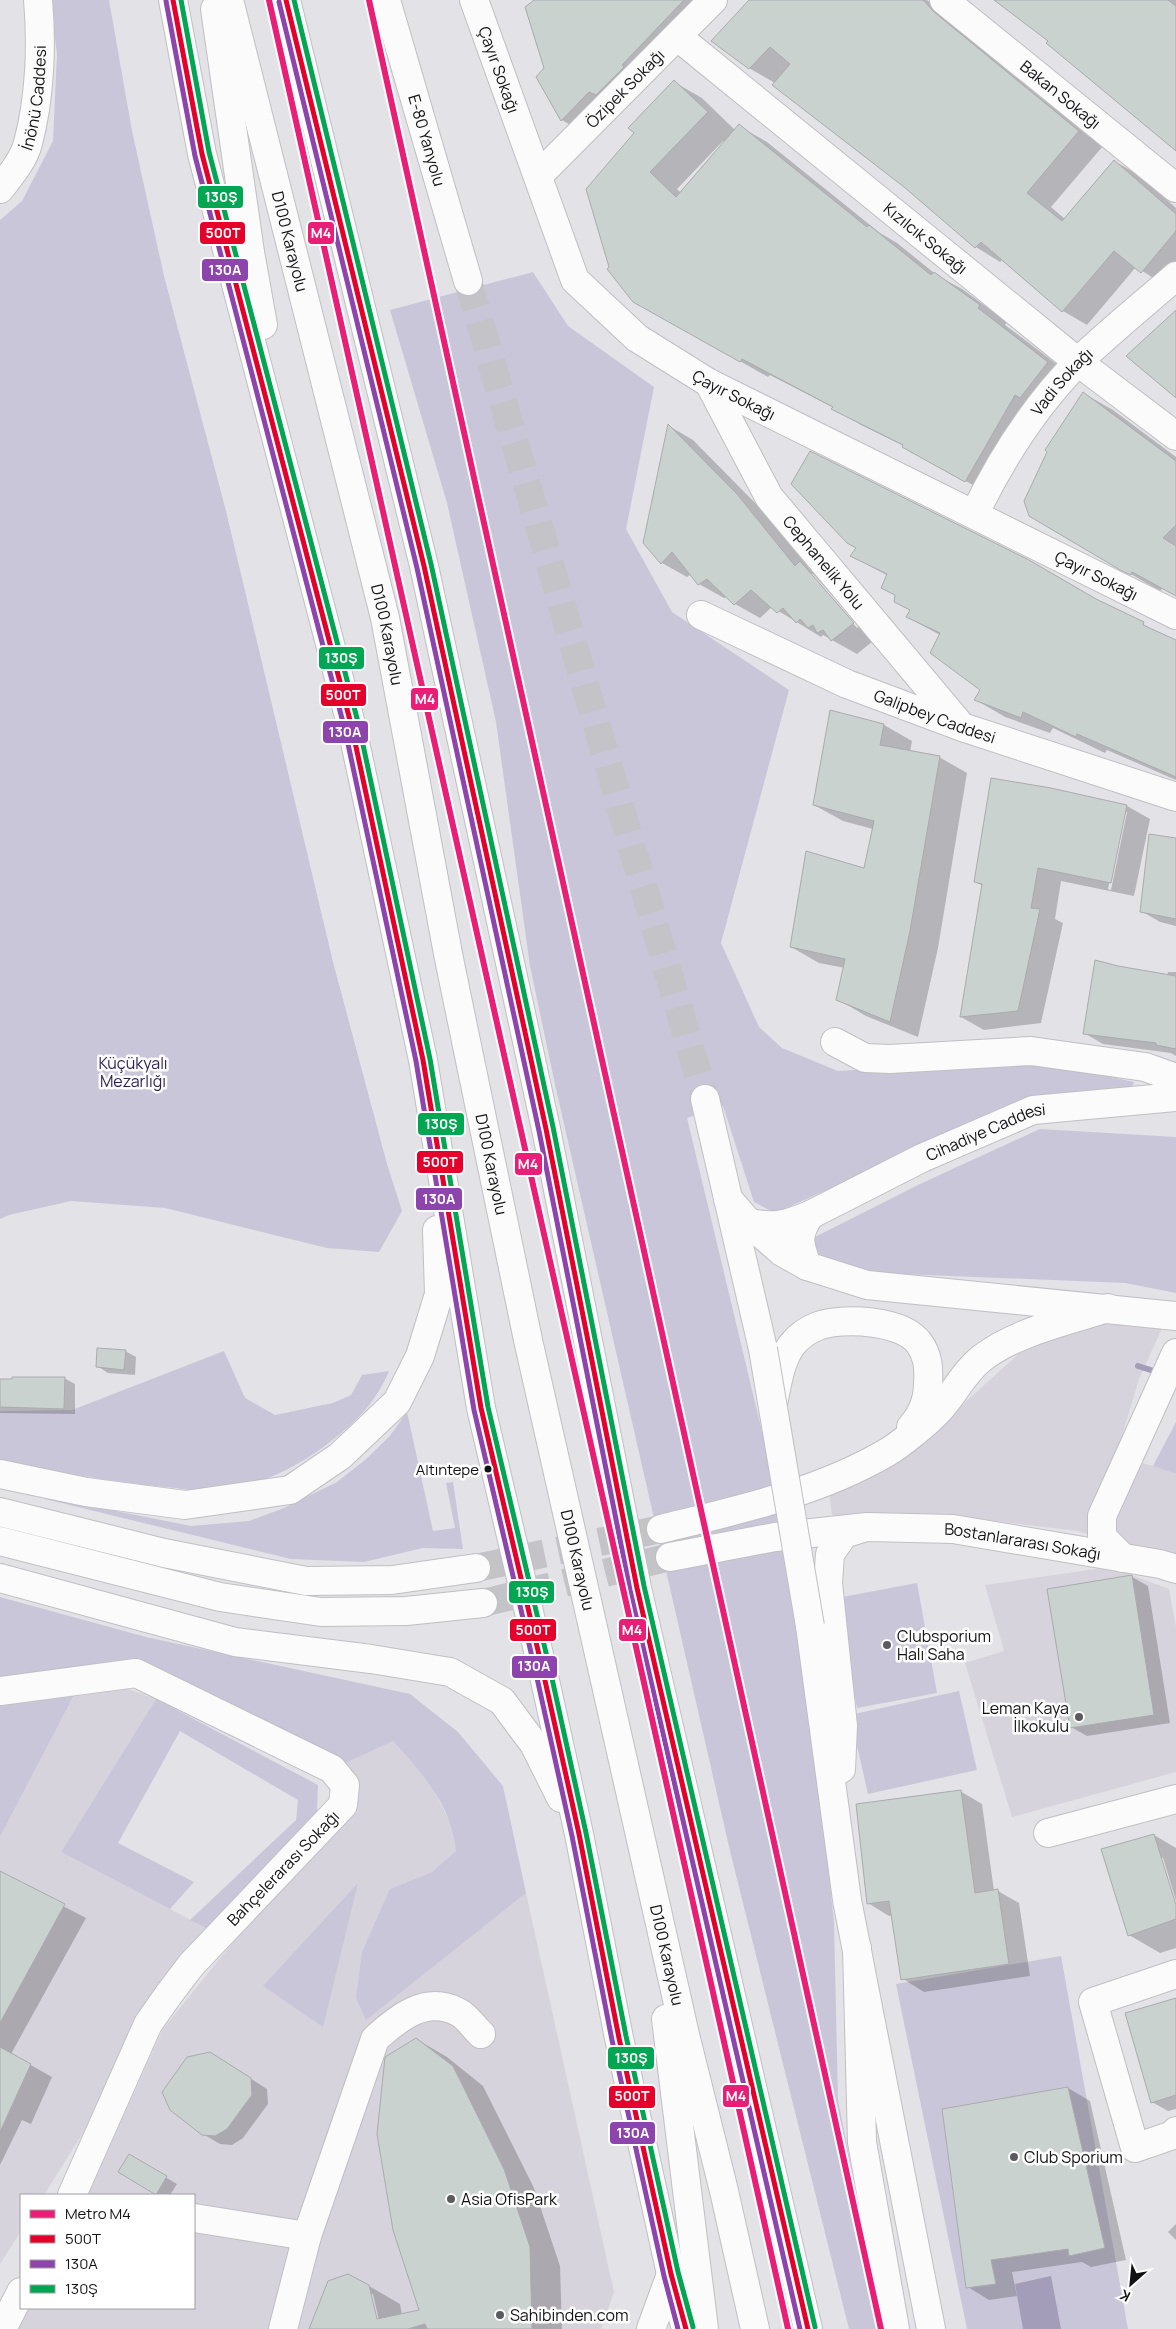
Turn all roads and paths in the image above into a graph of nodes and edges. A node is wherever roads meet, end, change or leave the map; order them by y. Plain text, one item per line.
1 (38, 0) edge
2 (173, 0) edge
3 (214, 0) edge
4 (229, 0) edge
5 (286, 0) edge
6 (386, 0) edge
7 (474, 0) edge
8 (712, 0) edge
9 (944, 0) edge
10 (678, 37) junction
11 (539, 175) junction
12 (1176, 188) edge
13 (0, 189) edge
14 (1176, 276) edge
15 (468, 281) tunnel mouth
16 (1078, 362) junction
17 (709, 383) junction
18 (1176, 436) edge
19 (975, 513) junction
20 (297, 518) junction
21 (1176, 614) edge
22 (701, 615) dead end
23 (962, 727) junction
24 (1176, 797) edge
25 (835, 1042) dead end
26 (423, 1060) junction
27 (1176, 1078) edge
28 (1176, 1097) edge
29 (705, 1098) tunnel mouth
30 (728, 1199) junction
31 (810, 1215) junction
32 (749, 1223) junction
33 (807, 1266) junction
34 (1108, 1308) junction
35 (1176, 1316) edge
36 (1176, 1353) edge
37 (773, 1404) junction
38 (888, 1452) junction
39 (0, 1474) edge
40 (0, 1512) edge
41 (867, 1527) junction
42 (661, 1530) tunnel mouth
43 (0, 1541) edge
44 (670, 1557) tunnel mouth
45 (1123, 1558) junction
46 (476, 1568) tunnel mouth
47 (1176, 1569) edge
48 (0, 1578) edge
49 (483, 1603) tunnel mouth
50 (0, 1691) edge
51 (1176, 1800) edge
52 (837, 1832) junction
53 (1048, 1833) dead end
54 (579, 1834) junction
55 (648, 1871) junction
56 (858, 1948) junction
57 (1176, 1974) edge
58 (481, 2034) dead end
59 (1176, 2132) edge
60 (72, 2194) edge
61 (195, 2218) edge
62 (307, 2236) junction
63 (671, 2274) junction
64 (20, 2294) edge
65 (2, 2329) edge
66 (283, 2329) edge
67 (651, 2329) edge
68 (686, 2329) edge
69 (704, 2329) edge
70 (755, 2329) edge
71 (808, 2329) edge
72 (895, 2329) edge
73 (931, 2329) edge

1 - 13 main road, İnönü Caddesi
2 - 20 main road
3 - 20 main road
4 - 55 main road, D100 Karayolu
5 - 71 main road
6 - 15 main road, E-80 Yanyolu
7 - 11 main road, Çayır Sokağı
8 - 10 main road, Özipek Sokağı
9 - 12 main road, Bakan Sokağı
10 - 11 main road, Özipek Sokağı
10 - 16 main road, Kızılcık Sokağı
11 - 17 main road, Çayır Sokağı
14 - 16 main road, Vadi Sokağı
16 - 18 main road, Kızılcık Sokağı
16 - 19 main road, Vadi Sokağı
17 - 19 main road, Çayır Sokağı
17 - 23 main road, Cephanelik Yolu
19 - 21 main road, Çayır Sokağı
20 - 26 main road
22 - 23 main road, Galipbey Caddesi
23 - 24 main road, Galipbey Caddesi
25 - 27 main road
26 - 39 main road
26 - 54 main road
28 - 31 main road, Cihadiye Caddesi
29 - 30 main road
30 - 32 main road
30 - 37 main road, bridge
31 - 32 main road, Cihadiye Caddesi
31 - 33 main road
32 - 33 main road
33 - 34 main road
34 - 35 main road
34 - 38 main road
36 - 45 main road
37 - 38 main road
37 - 52 main road, bridge
38 - 42 main road
40 - 46 main road
41 - 44 main road
41 - 45 main road, Bostanlararası Sokağı
41 - 52 main road
43 - 49 main road
45 - 47 main road, Bostanlararası Sokağı
48 - 54 main road
50 - 60 main road, Bahçelerarası Sokağı
51 - 53 main road
52 - 56 main road
54 - 63 main road
55 - 69 main road
55 - 70 main road, D100 Karayolu
56 - 72 main road
56 - 73 main road
57 - 59 main road
58 - 62 main road
61 - 62 main road
62 - 66 main road
63 - 67 main road
63 - 68 main road
64 - 65 main road

